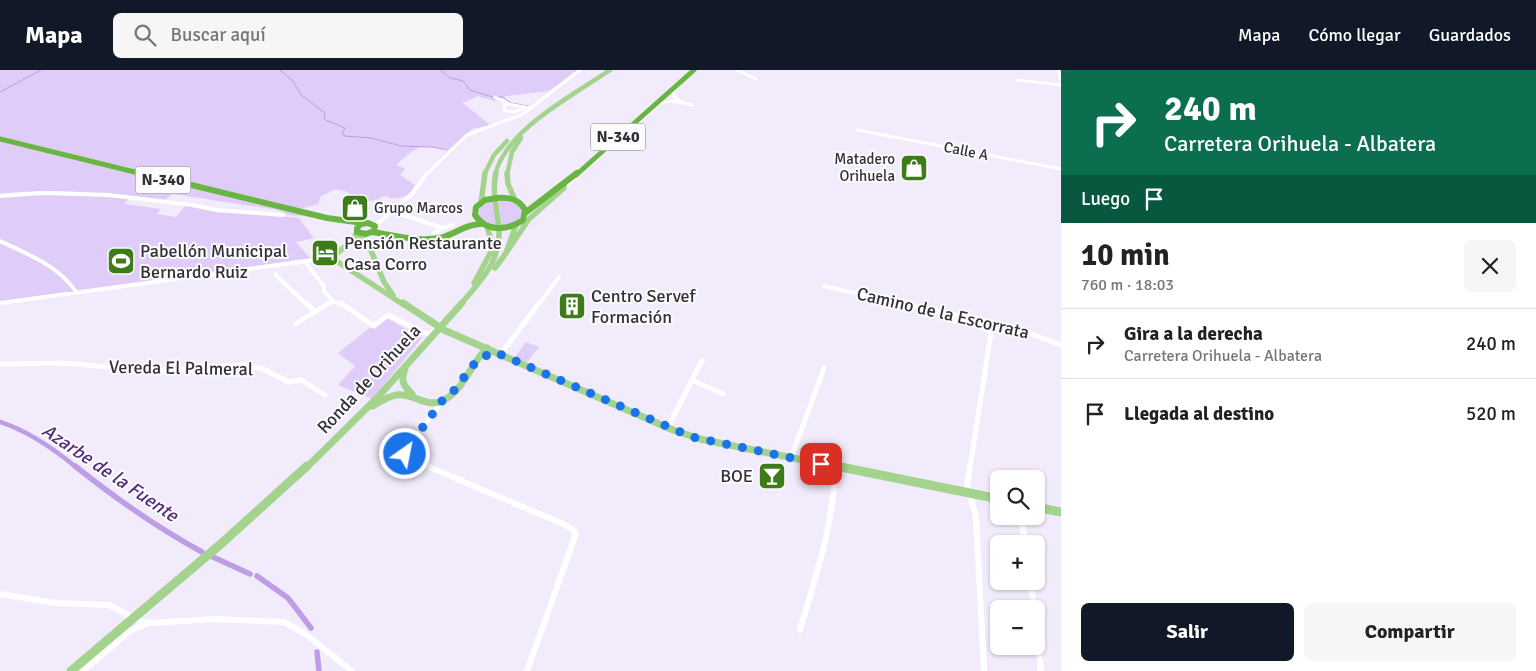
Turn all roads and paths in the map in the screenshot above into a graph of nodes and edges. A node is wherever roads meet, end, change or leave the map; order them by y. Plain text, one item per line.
1 (580, 70) edge
2 (610, 70) edge
3 (694, 70) edge
4 (737, 70) edge
5 (1058, 70) edge
6 (756, 79) dead end
7 (1017, 80) dead end
8 (1061, 80) edge
9 (680, 83) junction
10 (1061, 85) edge
11 (572, 96) junction
12 (664, 97) junction
13 (494, 98) dead end
14 (672, 100) junction
15 (678, 100) junction
16 (496, 102) dead end
17 (503, 102) junction
18 (528, 108) junction
19 (553, 110) junction
20 (858, 129) dead end
21 (0, 139) edge
22 (1061, 169) edge
23 (573, 179) junction
24 (564, 187) junction
25 (0, 196) edge
26 (517, 201) junction
27 (541, 202) junction
28 (481, 203) junction
29 (392, 211) junction
30 (526, 213) junction
31 (283, 215) dead end
32 (475, 215) junction
33 (327, 218) junction
34 (382, 218) junction
35 (365, 223) junction
36 (453, 225) dead end
37 (484, 225) junction
38 (516, 225) junction
39 (442, 228) junction
40 (373, 230) junction
41 (357, 231) junction
42 (434, 233) dead end
43 (354, 239) junction
44 (0, 241) edge
45 (367, 241) junction
46 (506, 253) junction
47 (336, 255) junction
48 (322, 260) junction
49 (305, 262) junction
50 (340, 264) junction
51 (275, 274) dead end
52 (380, 275) junction
53 (559, 277) dead end
54 (367, 281) junction
55 (824, 286) dead end
56 (76, 293) junction
57 (470, 293) junction
58 (334, 300) junction
59 (399, 300) junction
60 (0, 303) edge
61 (315, 312) junction
62 (452, 314) junction
63 (950, 314) junction
64 (296, 324) dead end
65 (437, 327) junction
66 (473, 343) junction
67 (1061, 345) edge
68 (487, 348) junction
69 (498, 353) junction
70 (478, 359) junction
71 (702, 361) dead end
72 (0, 364) edge
73 (407, 365) junction
74 (824, 368) dead end
75 (692, 380) junction
76 (723, 394) dead end
77 (326, 395) dead end
78 (416, 397) junction
79 (442, 401) junction
80 (431, 402) junction
81 (432, 415) junction
82 (353, 421) junction
83 (668, 427) junction
84 (791, 458) junction
85 (835, 467) junction
86 (969, 494) junction
87 (990, 498) edge
88 (1045, 509) edge
89 (1061, 512) edge
90 (0, 594) edge
91 (128, 615) dead end
92 (139, 620) dead end
93 (148, 622) junction
94 (800, 630) dead end
95 (1039, 655) edge
96 (71, 671) edge
97 (83, 671) edge
98 (352, 671) edge
99 (527, 671) edge
100 (984, 671) edge
101 (1041, 671) edge

1 - 18 street
2 - 11 main road, Ronda de Orihuela
3 - 9 highway, N-340
4 - 6 street
5 - 8 street
7 - 10 street
9 - 12 highway, N-340
9 - 15 street
11 - 19 main road, Ronda de Orihuela
11 - 26 main road
12 - 14 street
12 - 23 highway, N-340
13 - 17 street
14 - 15 street
14 - 15 street
14 - 23 street
16 - 17 street
17 - 18 street
17 - 18 street
18 - 29 street
19 - 28 main road
19 - 57 main road, Ronda de Orihuela
20 - 22 street, Calle A
21 - 33 highway, N-340
23 - 24 highway, N-340
24 - 27 highway, N-340
24 - 46 main road
25 - 31 street
26 - 27 highway
26 - 28 highway
26 - 30 highway
27 - 30 highway, N-340
28 - 32 highway, N-340
29 - 34 street
29 - 39 street
30 - 38 highway, N-340
32 - 37 highway
32 - 40 highway, N-340
33 - 35 highway, N-340
33 - 41 highway, N-340
34 - 35 street
34 - 40 street
35 - 40 highway, N-340
35 - 41 highway
36 - 39 street
37 - 38 highway, N-340
37 - 40 highway, N-340
37 - 62 main road
38 - 46 main road
39 - 42 street
40 - 41 highway, N-340
40 - 45 main road
41 - 43 main road
43 - 45 main road
43 - 47 main road
44 - 56 street
45 - 52 main road
46 - 57 main road
47 - 48 street
47 - 50 main road
48 - 49 street
48 - 50 street
49 - 56 street
49 - 58 street
50 - 54 main road
51 - 61 street
52 - 54 main road
52 - 59 main road
53 - 69 street
54 - 59 main road
55 - 63 street, Camino de la Escorrata
56 - 60 street
57 - 62 main road, Ronda de Orihuela
58 - 61 street
58 - 65 street
59 - 65 main road
61 - 64 street
62 - 73 main road, Ronda de Orihuela
63 - 67 street, Camino de la Escorrata
63 - 86 street
65 - 66 main road
66 - 68 main road
66 - 70 main road
68 - 69 main road
68 - 70 main road
69 - 70 main road
69 - 83 main road
70 - 79 main road
71 - 75 street
72 - 77 street, Vereda El Palmeral
73 - 78 main road
73 - 82 main road, Ronda de Orihuela
74 - 84 street
75 - 76 street
75 - 83 street
78 - 80 main road
78 - 82 main road
79 - 80 main road
79 - 81 street
80 - 81 street
81 - 99 street
82 - 96 main road, Ronda de Orihuela
83 - 84 main road
84 - 85 main road
85 - 86 main road
85 - 94 street
86 - 87 main road
86 - 100 street
88 - 89 main road
90 - 91 street
92 - 93 street
93 - 97 street
93 - 98 street
95 - 101 street

